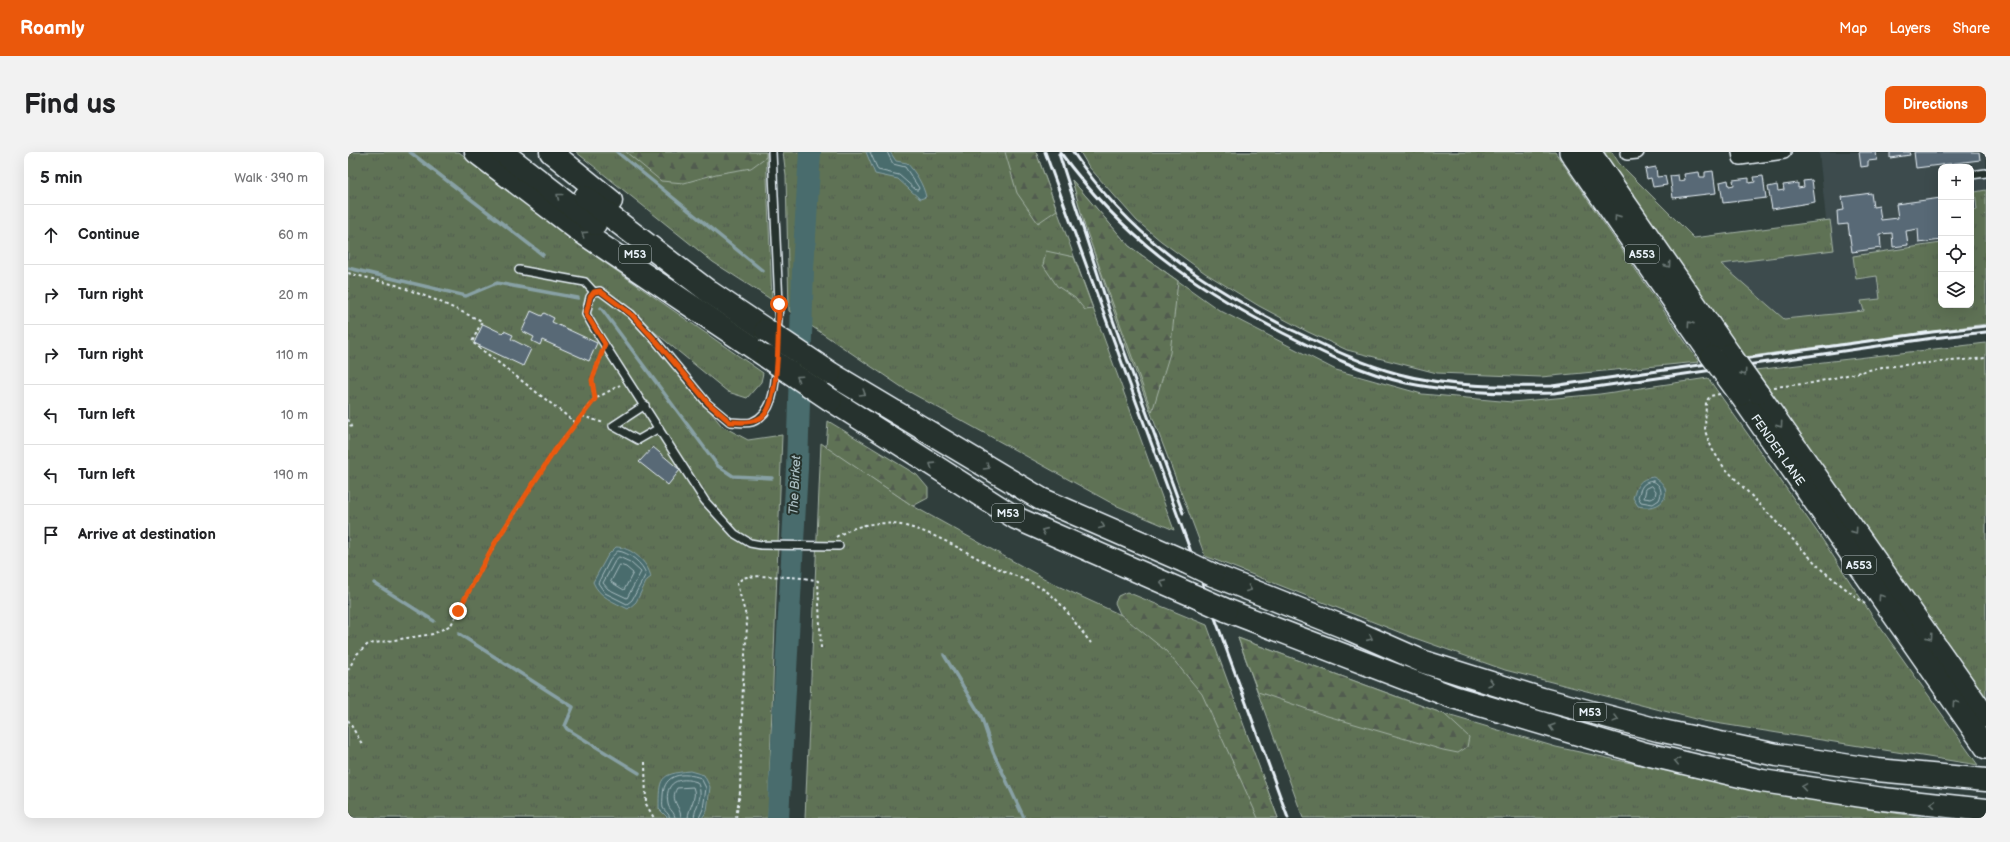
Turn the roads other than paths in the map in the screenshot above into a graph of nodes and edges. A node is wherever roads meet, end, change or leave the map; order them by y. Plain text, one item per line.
1 (476, 152) edge
2 (502, 152) edge
3 (525, 152) edge
4 (551, 152) edge
5 (772, 152) edge
6 (1570, 152) edge
7 (1590, 152) edge
8 (1739, 152) edge
9 (1784, 152) edge
10 (1986, 173) edge
11 (1974, 175) edge
12 (519, 270) dead end
13 (594, 292) junction
14 (771, 347) junction
15 (1721, 355) junction
16 (1747, 393) junction
17 (645, 405) junction
18 (659, 428) junction
19 (838, 546) dead end
20 (1986, 717) edge
21 (1982, 742) edge
22 (1986, 780) edge
23 (1986, 810) edge

14 -> 1 highway
14 -> 2 highway, M53
3 - 14 highway, M53
4 - 14 highway
5 - 14 lane
15 -> 6 main road, FENDER LANE / A553
7 -> 15 main road, FENDER LANE / A553
8 - 9 street
10 - 11 lane
12 - 13 lane
13 - 14 lane
13 - 17 lane
14 -> 22 highway, M53, bridge
23 -> 14 highway, M53, bridge
15 - 16 main road, FENDER LANE / A553, bridge
16 -> 20 main road, FENDER LANE / A553
21 -> 16 main road, FENDER LANE / A553
17 - 18 lane
17 - 18 lane
18 - 19 lane

